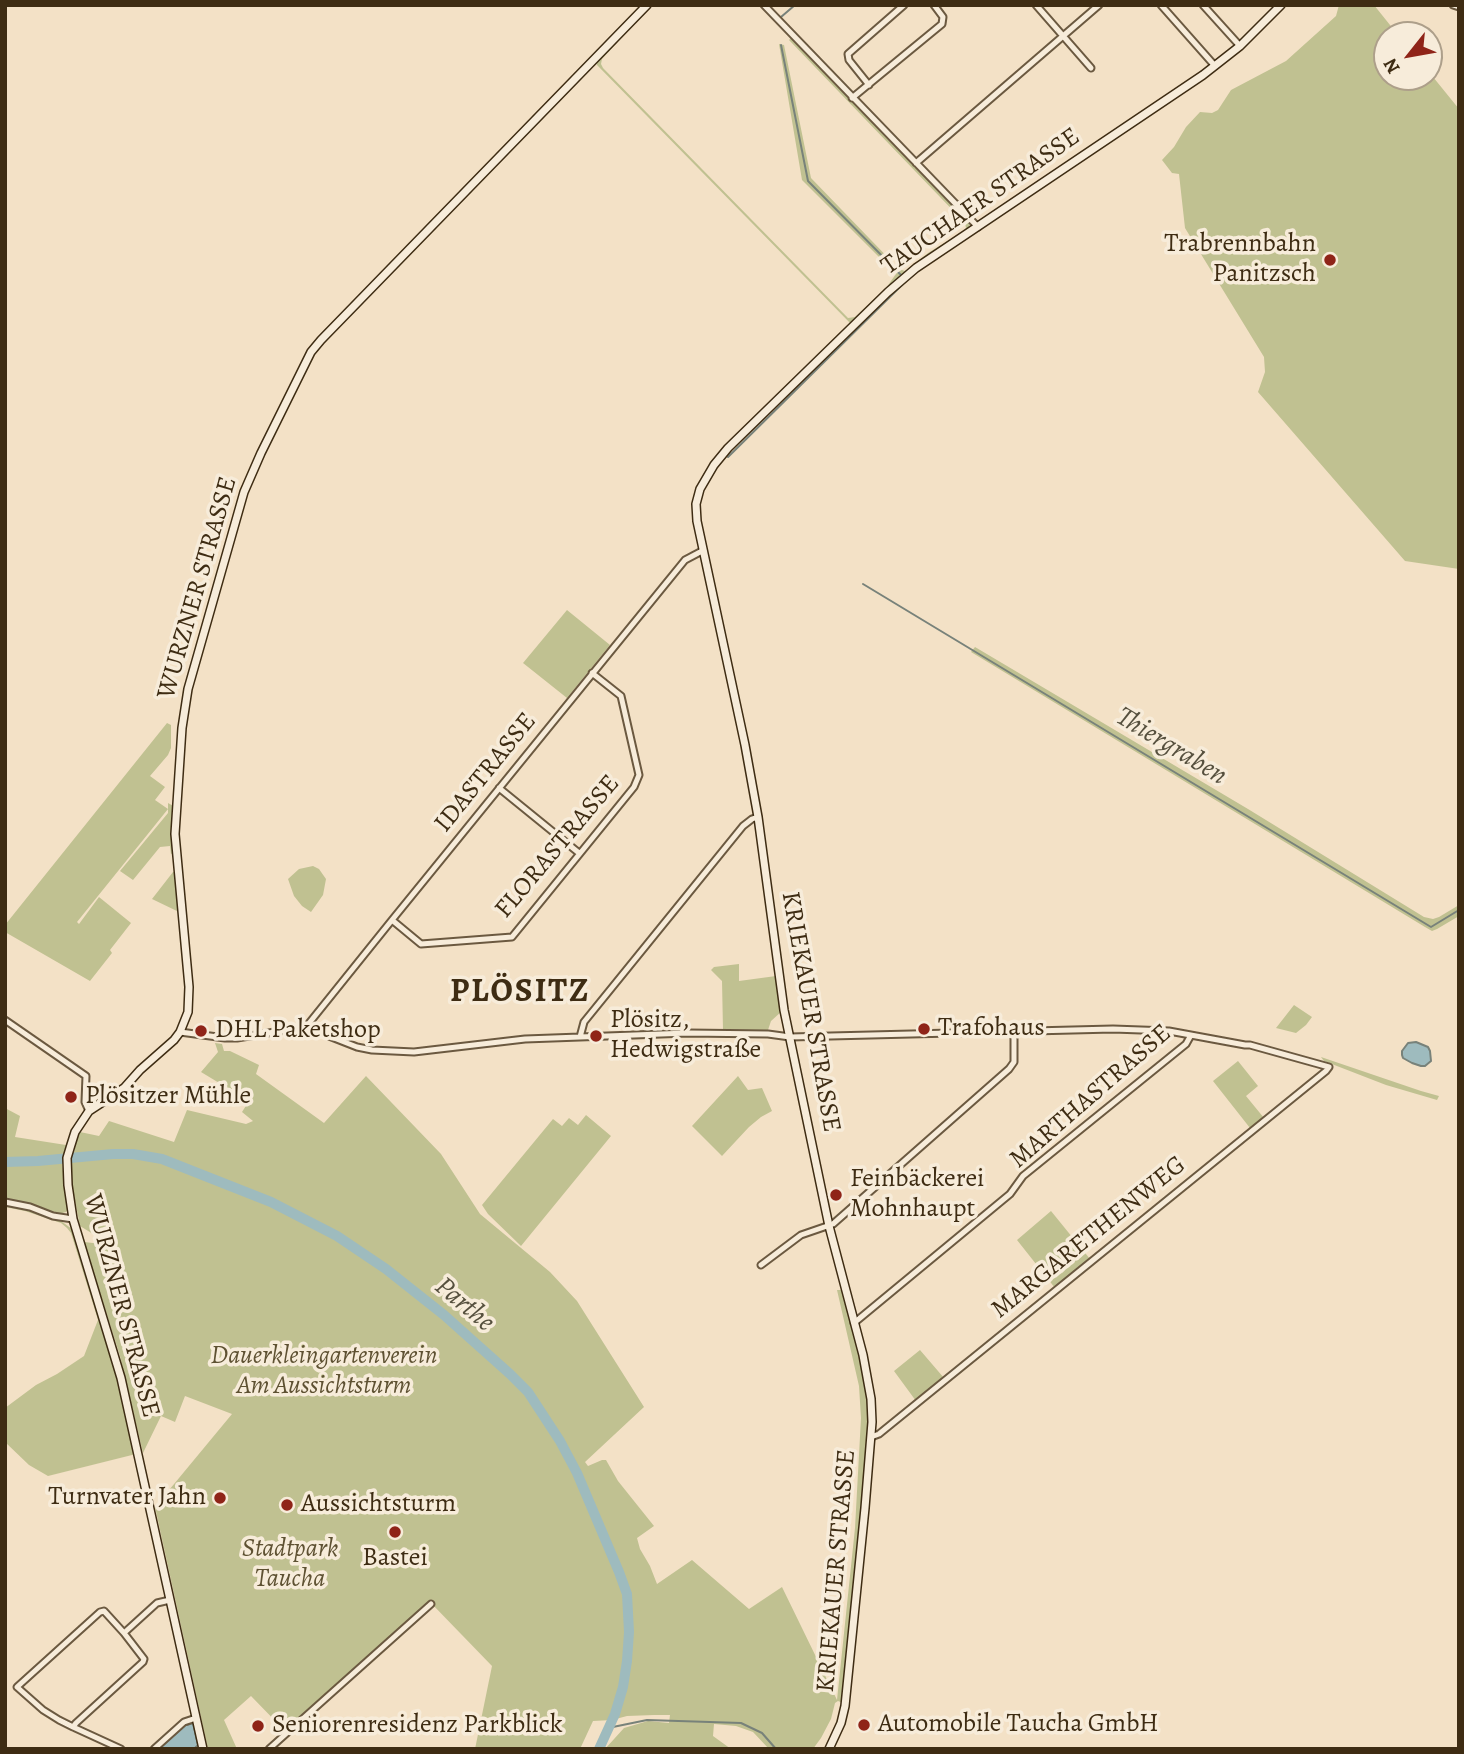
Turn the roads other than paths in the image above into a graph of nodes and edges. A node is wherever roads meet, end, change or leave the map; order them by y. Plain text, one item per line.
1 (647, 5) edge
2 (764, 5) edge
3 (934, 5) edge
4 (1036, 5) edge
5 (1099, 5) edge
6 (1161, 5) edge
7 (1203, 5) edge
8 (1281, 5) edge
9 (1453, 5) edge
10 (903, 6) edge
11 (1459, 7) edge
12 (1062, 37) junction
13 (1240, 46) junction
14 (1215, 66) junction
15 (1091, 68) dead end
16 (869, 85) junction
17 (852, 98) junction
18 (916, 163) junction
19 (978, 227) junction
20 (700, 489) joint
21 (702, 551) junction
22 (592, 673) junction
23 (499, 788) junction
24 (758, 817) junction
25 (579, 853) junction
26 (392, 920) junction
27 (5, 1020) edge
28 (306, 1027) junction
29 (1014, 1031) junction
30 (180, 1032) junction
31 (1191, 1035) junction
32 (580, 1037) junction
33 (790, 1037) junction
34 (89, 1111) junction
35 (5, 1202) edge
36 (73, 1219) junction
37 (829, 1226) junction
38 (761, 1265) dead end
39 (854, 1323) junction
40 (871, 1437) junction
41 (170, 1600) junction
42 (430, 1604) dead end
43 (124, 1633) junction
44 (196, 1718) junction
45 (73, 1727) junction
46 (121, 1749) edge
47 (154, 1749) edge
48 (203, 1749) edge
49 (269, 1749) edge
50 (829, 1749) edge

1 - 30 street, WURZNER STRASSE
2 - 17 street
3 - 16 street
4 - 12 street
5 - 12 street
6 - 14 street
7 - 13 street
8 - 13 street, TAUCHAER STRASSE
9 - 11 street
10 - 16 street
12 - 15 street
12 - 18 street
13 - 14 street, TAUCHAER STRASSE
14 - 19 street, TAUCHAER STRASSE
16 - 17 street
17 - 18 street
18 - 19 street
19 - 20 street, TAUCHAER STRASSE
20 - 21 street, KRIEKAUER STRASSE
21 - 22 street, IDASTRASSE
21 - 24 street, KRIEKAUER STRASSE
22 - 23 street, IDASTRASSE
22 - 25 street, FLORASTRASSE
23 - 25 street
23 - 26 street, IDASTRASSE
24 - 32 street
24 - 33 street, KRIEKAUER STRASSE
25 - 26 street, FLORASTRASSE
26 - 28 street, IDASTRASSE
27 - 34 street
28 - 30 street
28 - 32 street
29 - 31 street
29 - 33 street
29 - 37 street
30 - 34 street, WURZNER STRASSE
31 - 39 street, MARTHASTRASSE
31 - 40 street, MARGARETHENWEG
32 - 33 street
33 - 37 street, KRIEKAUER STRASSE
34 - 36 street, WURZNER STRASSE
35 - 36 street
36 - 41 street, WURZNER STRASSE
37 - 38 street
37 - 39 street, KRIEKAUER STRASSE
39 - 40 street, KRIEKAUER STRASSE
40 - 50 street, KRIEKAUER STRASSE
41 - 43 street
41 - 44 street, WURZNER STRASSE
42 - 49 street
43 - 45 street
43 - 45 street
44 - 47 street
44 - 48 street, WURZNER STRASSE
45 - 46 street

